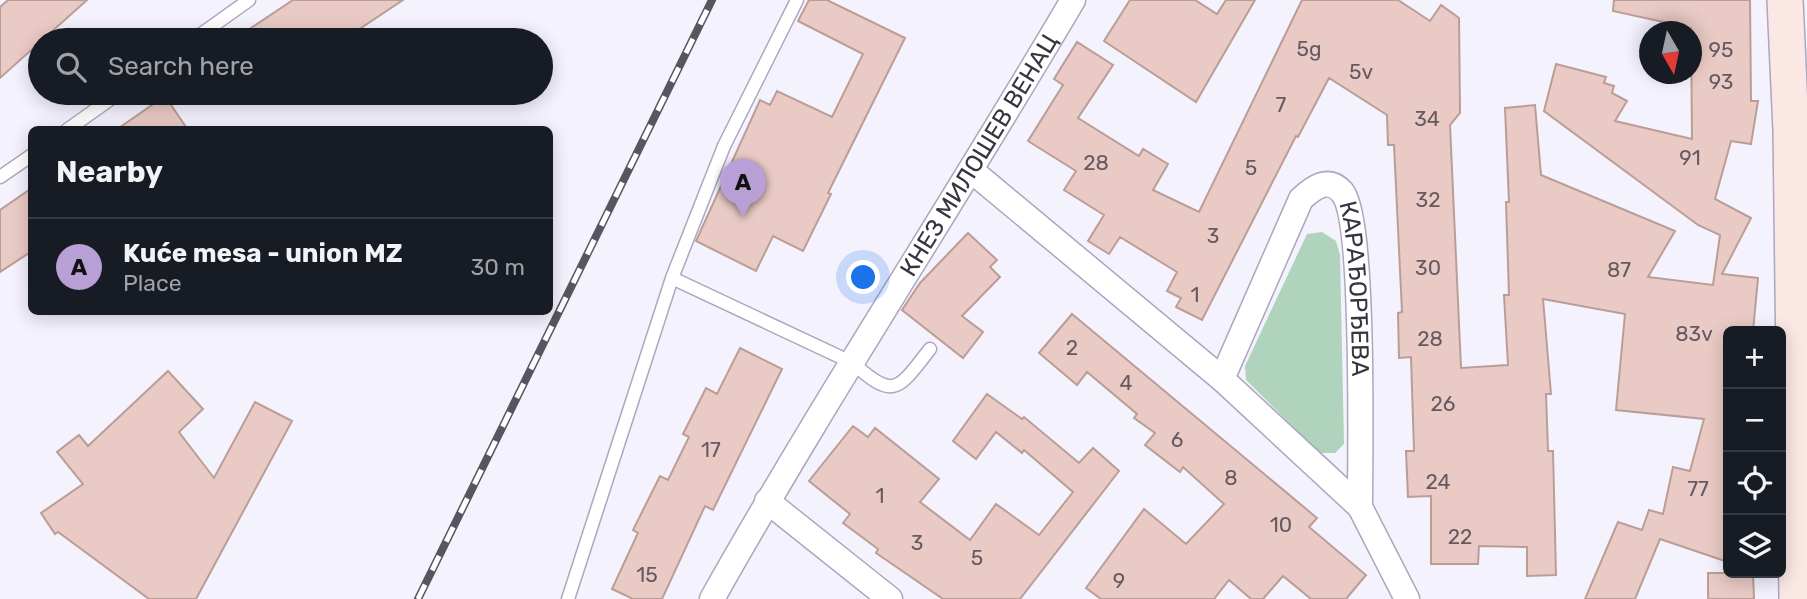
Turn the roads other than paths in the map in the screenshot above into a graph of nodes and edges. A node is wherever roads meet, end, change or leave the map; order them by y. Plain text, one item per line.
1 (249, 0) edge
2 (797, 0) edge
3 (1073, 0) edge
4 (1785, 0) edge
5 (210, 28) edge
6 (102, 105) edge
7 (73, 126) edge
8 (1799, 130) edge
9 (28, 158) edge
10 (972, 171) junction
11 (0, 177) edge
12 (672, 278) junction
13 (930, 349) dead end
14 (853, 363) junction
15 (1222, 379) junction
16 (767, 501) junction
17 (1360, 507) junction
18 (1801, 547) edge
19 (568, 599) edge
20 (712, 599) edge
21 (890, 599) edge
22 (1407, 599) edge
23 (1797, 599) edge

1 - 5 lane
2 - 12 lane
3 - 10 street, КНЕЗ МИЛОШЕВ ВЕНАЦ
4 - 8 main road
6 - 7 lane
8 - 18 main road
9 - 11 lane
10 - 14 street, КНЕЗ МИЛОШЕВ ВЕНАЦ
10 - 15 street, КАРАЂОРЂЕВА
12 - 14 lane
12 - 19 lane
13 - 14 lane
14 - 16 street, КНЕЗ МИЛОШЕВ ВЕНАЦ
15 - 17 street, КАРАЂОРЂЕВА
15 - 17 street, КАРАЂОРЂЕВА
16 - 20 street, КНЕЗ МИЛОШЕВ ВЕНАЦ
16 - 21 street
17 - 22 street, КАРАЂОРЂЕВА
18 - 23 main road

